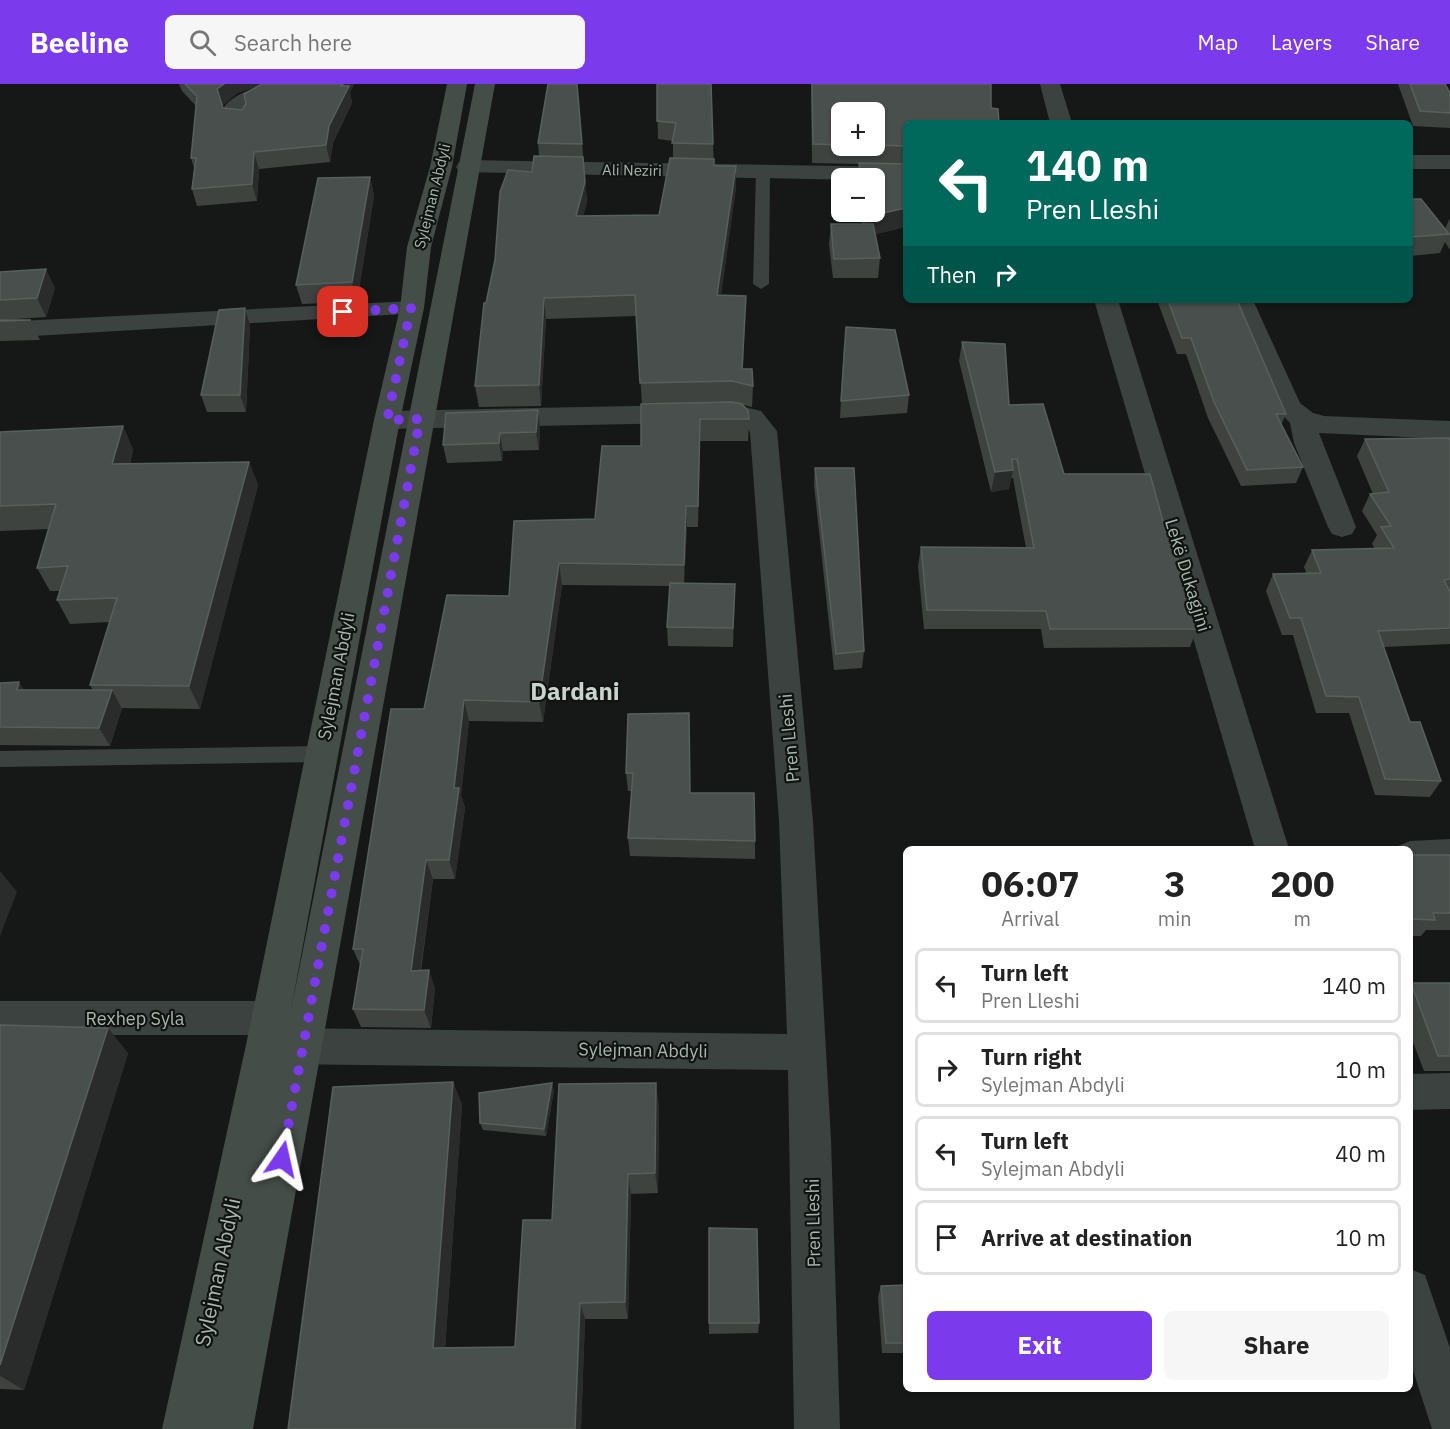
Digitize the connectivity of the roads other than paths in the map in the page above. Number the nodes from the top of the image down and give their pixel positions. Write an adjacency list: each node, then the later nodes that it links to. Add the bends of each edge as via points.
1 (293, 84): 5 (street, via 261,93 235,107)
2 (457, 84): 15 (main road, Sylejman Abdyli, via 441,167 419,247)
3 (484, 84): 9 (main road)
4 (1050, 84): 6 (street)
5 (238, 119)
6 (1060, 120)
7 (1413, 162): 8 (street)
8 (1450, 162)
9 (467, 167): 10 (street, Ali Neziri); 17 (main road)
10 (763, 172): 11 (street, Ali Neziri); 12 (lane)
11 (903, 174)
12 (761, 284)
13 (1107, 303): 24 (street, Lekë Dukagjini)
14 (1241, 303): 18 (street, via 1289,408)
15 (411, 308): 16 (street); 19 (main road, Sylejman Abdyli)
16 (0, 330)
17 (420, 419): 19 (street, Pren Lleshi); 29 (main road); 30 (street, Pren Lleshi, via 732,413 753,417 763,431 796,821)
18 (1303, 419): 20 (street, via 1324,425); 21 (street, via 1308,443)
19 (387, 420): 22 (main road, Sylejman Abdyli)
20 (1450, 430)
21 (1342, 527)
22 (321, 754): 23 (lane); 28 (main road, Sylejman Abdyli)
23 (0, 759)
24 (1271, 846)
25 (1450, 854): 26 (street)
26 (1413, 856)
27 (0, 1018): 28 (street, Rexhep Syla)
28 (267, 1032): 29 (street, Sylejman Abdyli); 35 (main road, Sylejman Abdyli)
29 (304, 1046): 30 (street, Sylejman Abdyli); 36 (main road)
30 (806, 1052): 37 (street, Pren Lleshi)
31 (1450, 1091): 32 (street)
32 (1413, 1092)
33 (1413, 1300): 34 (street)
34 (1450, 1419)
35 (184, 1429)
36 (230, 1429)
37 (817, 1429)

